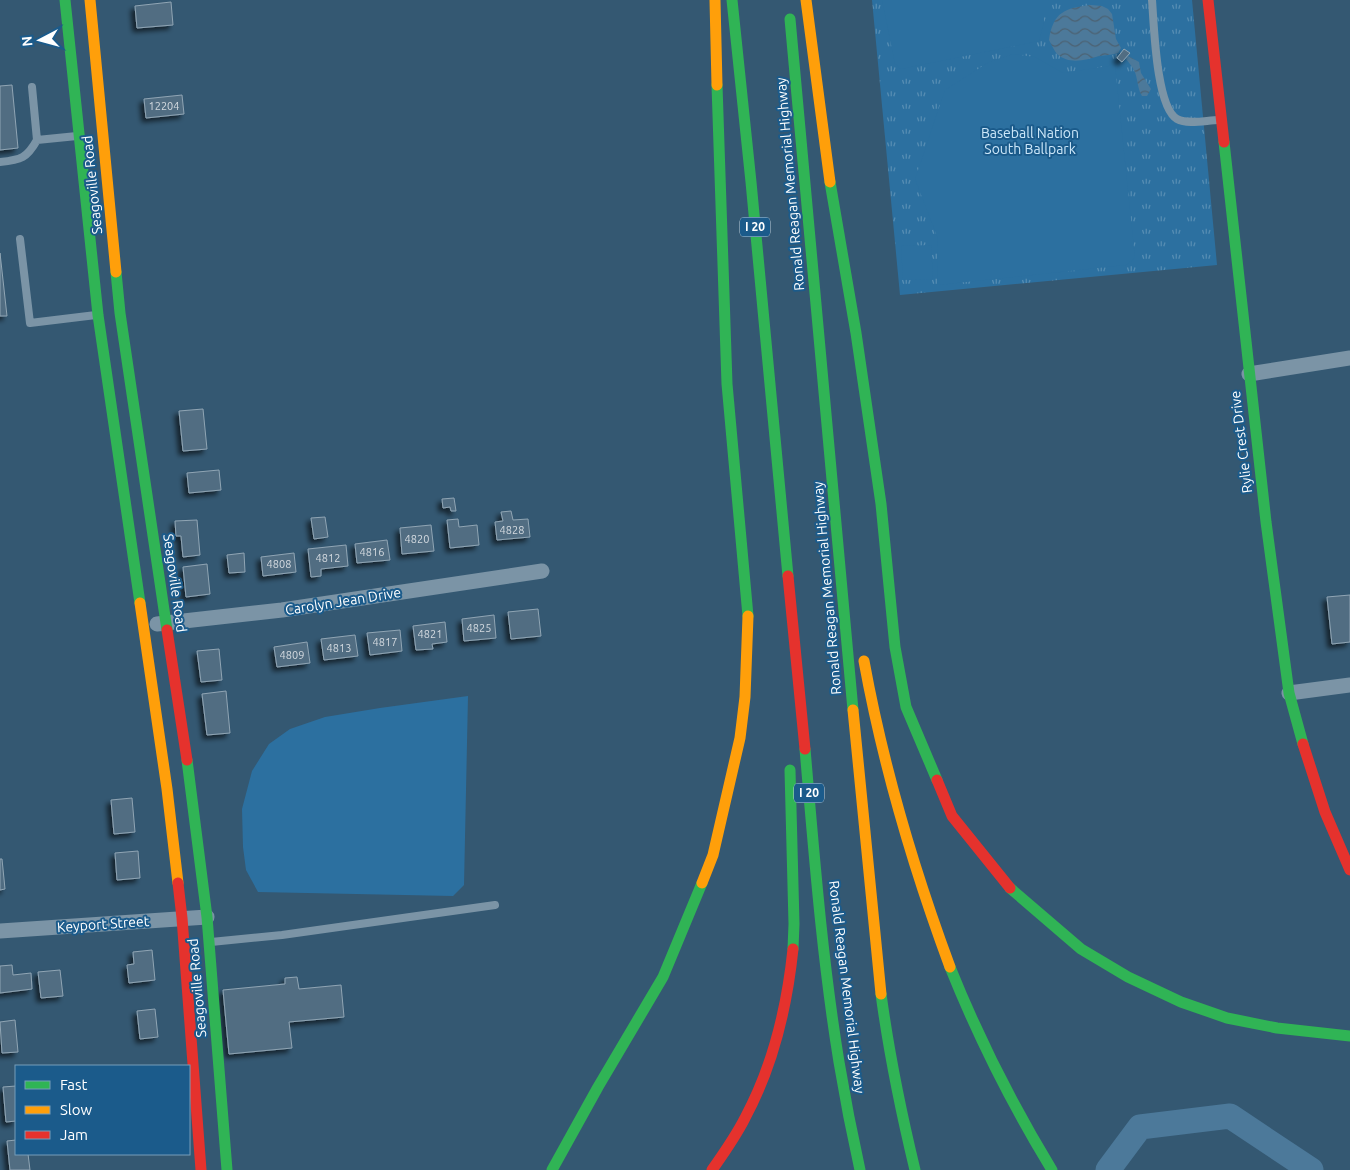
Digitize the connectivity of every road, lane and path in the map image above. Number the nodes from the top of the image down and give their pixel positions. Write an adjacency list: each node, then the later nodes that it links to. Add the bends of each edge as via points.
1 (65, 0): 11 (main road, Seagoville Road)
2 (90, 0): 11 (main road, Seagoville Road)
3 (715, 0): 40 (main road, via 727,384 748,614 740,738 713,855 663,977)
4 (732, 0): 20 (main road, Ronald Reagan Memorial Highway / I 20)
5 (806, 0): 36 (main road, via 828,167 881,504 895,647 906,707 952,816 1010,888 1081,949 1128,976 1181,1002 1227,1018 1277,1028)
6 (1152, 0): 10 (lane, via 1162,93 1172,116 1186,121)
7 (1208, 0): 10 (main road, Rylie Crest Drive)
8 (790, 10): 15 (main road, Ronald Reagan Memorial Highway)
9 (32, 87): 12 (lane)
10 (1221, 120): 19 (main road, Rylie Crest Drive)
11 (91, 135): 12 (lane); 16 (main road, Seagoville Road); 17 (main road, Seagoville Road)
12 (37, 140): 13 (lane, via 23,158)
13 (0, 162)
14 (20, 239): 17 (lane, via 30,323)
15 (816, 312): 22 (main road); 43 (main road, Ronald Reagan Memorial Highway, via 878,968 888,1043)
16 (120, 313): 17 (main road); 23 (main road, Seagoville Road)
17 (98, 315): 24 (main road, Seagoville Road)
18 (1350, 358): 19 (street)
19 (1248, 374): 28 (main road, Rylie Crest Drive)
20 (777, 453): 26 (main road); 42 (main road, Ronald Reagan Memorial Highway / I 20, via 827,970 851,1131)
21 (542, 571): 23 (street, Carolyn Jean Drive, via 282,610)
22 (855, 604)
23 (166, 623): 24 (street, Carolyn Jean Drive); 32 (main road, Seagoville Road)
24 (143, 626): 33 (main road, Seagoville Road)
25 (861, 648): 44 (main road, via 895,798 941,944 986,1051)
26 (788, 686)
27 (1350, 686): 28 (street)
28 (1289, 693): 30 (main road, Rylie Crest Drive, via 1304,751)
29 (790, 761): 41 (main road, via 794,936 787,994 776,1043 760,1086 740,1127)
30 (1350, 870)
31 (494, 905): 35 (lane)
32 (207, 917): 33 (street, Keyport Street); 35 (main road, Seagoville Road)
33 (182, 918): 34 (street, Keyport Street); 37 (main road, Seagoville Road)
34 (0, 931)
35 (209, 943): 37 (main road, Seagoville Road)
36 (1350, 1036)
37 (205, 1051): 38 (main road, Seagoville Road); 39 (main road, Seagoville Road)
38 (201, 1170)
39 (227, 1170)
40 (552, 1170)
41 (712, 1170)
42 (860, 1170)
43 (915, 1170)
44 (1052, 1170)

